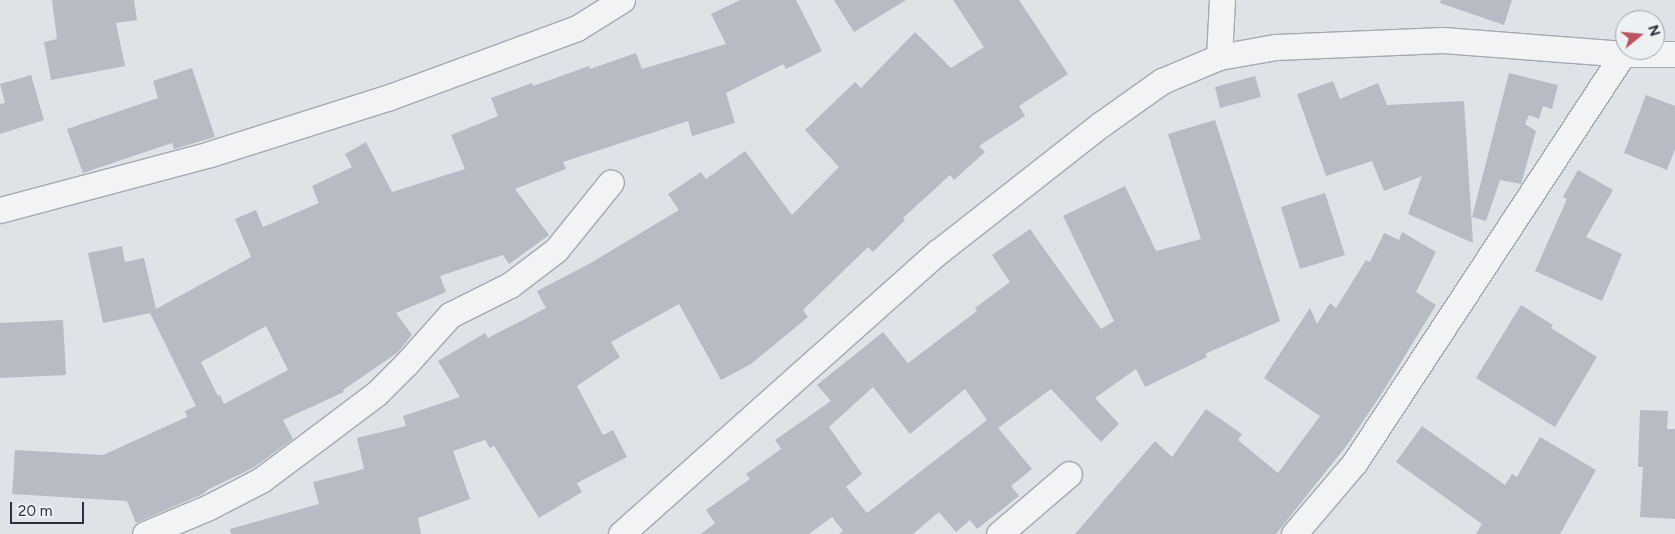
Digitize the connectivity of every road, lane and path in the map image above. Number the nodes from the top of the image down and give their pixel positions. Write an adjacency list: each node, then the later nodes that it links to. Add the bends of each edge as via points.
1 (622, 0): 7 (street, via 576,28 387,98 210,154)
2 (1222, 0): 4 (street)
3 (1615, 53): 4 (street, via 1443,40 1276,47)
4 (1219, 57): 10 (street, via 1162,81 1100,125 938,252)
5 (1619, 60): 12 (street, via 1355,462)
6 (611, 182): 9 (street, via 556,250 510,285 450,315 377,393 261,480 209,507)
7 (0, 210)
8 (1068, 474): 11 (street)
9 (145, 534)
10 (621, 534)
11 (999, 534)
12 (1294, 534)

